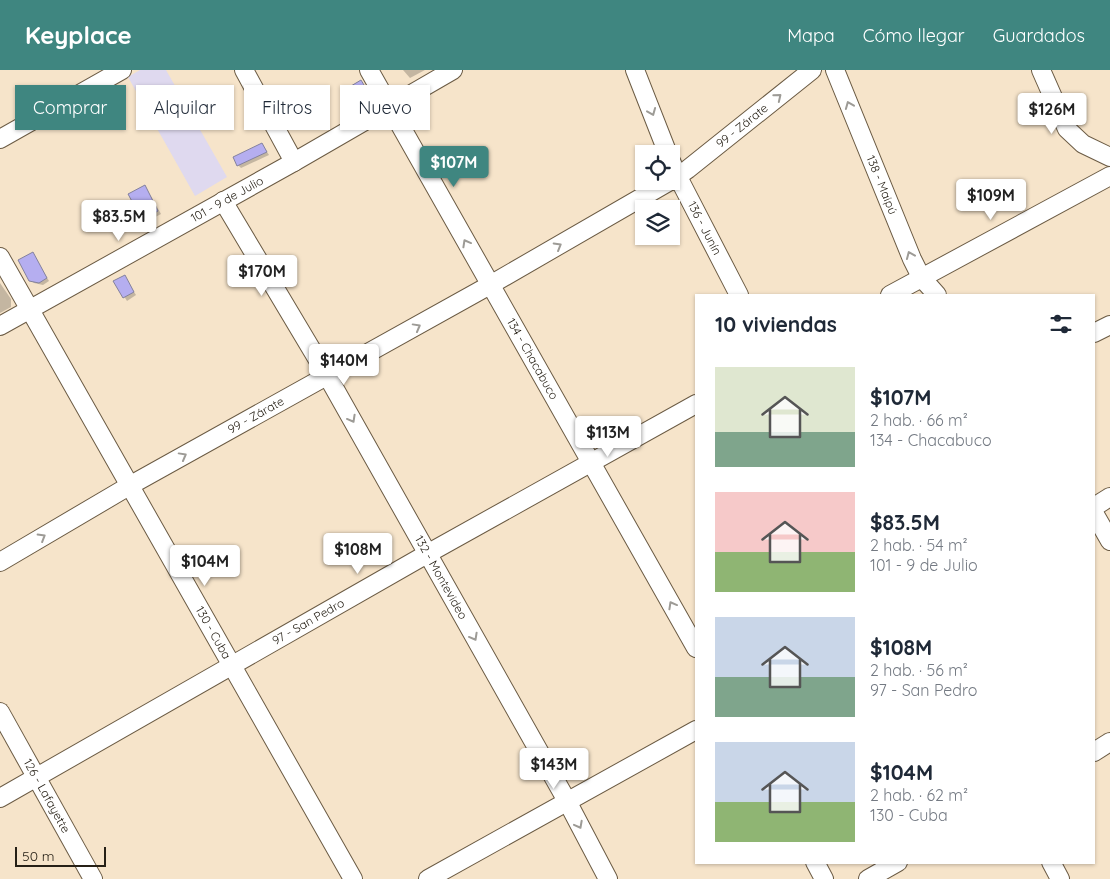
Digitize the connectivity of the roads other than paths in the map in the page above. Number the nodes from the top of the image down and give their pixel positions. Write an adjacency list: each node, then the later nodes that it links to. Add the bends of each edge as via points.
1 (122, 70): 13 (street)
2 (244, 70): 16 (street)
3 (370, 70): 9 (street, 134 - Chacabuco)
4 (635, 70): 14 (street, one-way to 14)
5 (812, 70): 17 (street, 99 - Zárate, one-way to 5)
6 (835, 70): 23 (street, 138 - Maipú, one-way to 6)
7 (1041, 70): 15 (street, via 1067,129 1083,144)
8 (446, 72): 10 (street, 101 - 9 de Julio)
9 (379, 85)
10 (424, 85)
11 (348, 130): 16 (street, 101 - 9 de Julio)
12 (404, 130): 24 (street, 134 - Chacabuco, one-way to 12)
13 (0, 139)
14 (664, 145)
15 (1110, 157)
16 (294, 162): 21 (street, 101 - 9 de Julio)
17 (680, 170)
18 (1110, 176): 23 (street)
19 (680, 188): 25 (street, 136 - Junín)
20 (648, 190): 24 (street, 99 - Zárate, one-way to 20)
21 (223, 201): 28 (street, 101 - 9 de Julio); 32 (street, 132 - Montevideo)
22 (0, 257): 28 (street, 130 - Cuba)
23 (922, 277): 26 (street); 27 (street, 138 - Maipú)
24 (490, 285): 32 (street, 99 - Zárate, one-way to 24); 34 (street, 134 - Chacabuco)
25 (738, 294)
26 (892, 294)
27 (936, 294)
28 (30, 310): 30 (street, 101 - 9 de Julio); 35 (street, 130 - Cuba)
29 (1110, 325): 31 (street)
30 (0, 326)
31 (1095, 332)
32 (328, 376): 35 (street, 99 - Zárate, one-way to 32); 40 (street, 132 - Montevideo, one-way to 40)
33 (695, 405): 34 (street, 97 - San Pedro)
34 (591, 461): 40 (street, 97 - San Pedro); 42 (street, 134 - Chacabuco, one-way to 34)
35 (129, 486): 41 (street, 99 - Zárate, one-way to 35); 43 (street, 130 - Cuba)
36 (1110, 497): 37 (street)
37 (1095, 506)
38 (1095, 516): 39 (street)
39 (1110, 541)
40 (427, 554): 43 (street, 97 - San Pedro); 50 (street, 132 - Montevideo, one-way to 50)
41 (0, 562)
42 (695, 646)
43 (231, 665): 48 (street, 97 - San Pedro); 55 (street, 130 - Cuba)
44 (0, 712): 48 (street, 126 - Lafayette)
45 (695, 731): 50 (street)
46 (1110, 742): 47 (street)
47 (1095, 751)
48 (36, 777): 49 (street, 97 - San Pedro); 54 (street, 126 - Lafayette)
49 (0, 798)
50 (567, 801): 56 (street); 57 (street, 132 - Montevideo, one-way to 57)
51 (816, 864): 58 (street)
52 (894, 864): 59 (street)
53 (1052, 864): 60 (street)
54 (93, 879)
55 (353, 879)
56 (428, 879)
57 (608, 879)
58 (824, 879)
59 (868, 879)
60 (1060, 879)

